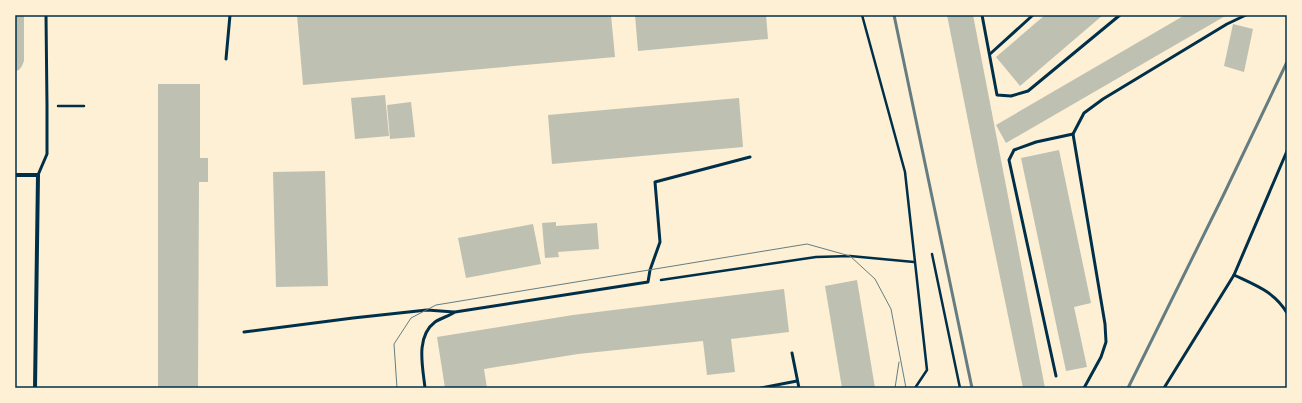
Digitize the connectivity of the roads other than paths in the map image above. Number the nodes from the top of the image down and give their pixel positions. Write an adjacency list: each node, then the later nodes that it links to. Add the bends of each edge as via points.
1 (46, 15): 13 (lane, via 47,154)
2 (230, 15): 8 (lane)
3 (982, 15): 7 (lane)
4 (1033, 15): 7 (lane)
5 (1120, 15): 7 (lane, via 1028,91 1011,96 997,95)
6 (1246, 15): 9 (lane, via 1103,99 1084,114)
7 (990, 54)
8 (226, 59)
9 (1073, 134): 19 (lane, via 1014,150 1009,160); 25 (lane, via 1106,342)
10 (1287, 151): 14 (lane)
11 (750, 156): 15 (lane, via 655,182 660,242 648,282)
12 (15, 175): 13 (street)
13 (38, 175): 21 (street)
14 (1234, 275): 16 (lane, via 1266,290); 26 (lane)
15 (455, 312): 17 (lane, via 427,310); 22 (lane, via 434,323 425,334 421,353)
16 (1287, 313)
17 (244, 332)
18 (792, 353): 20 (lane)
19 (1056, 376)
20 (797, 381): 23 (lane); 24 (lane)
21 (35, 388)
22 (425, 388)
23 (761, 388)
24 (799, 388)
25 (1084, 388)
26 (1164, 388)

